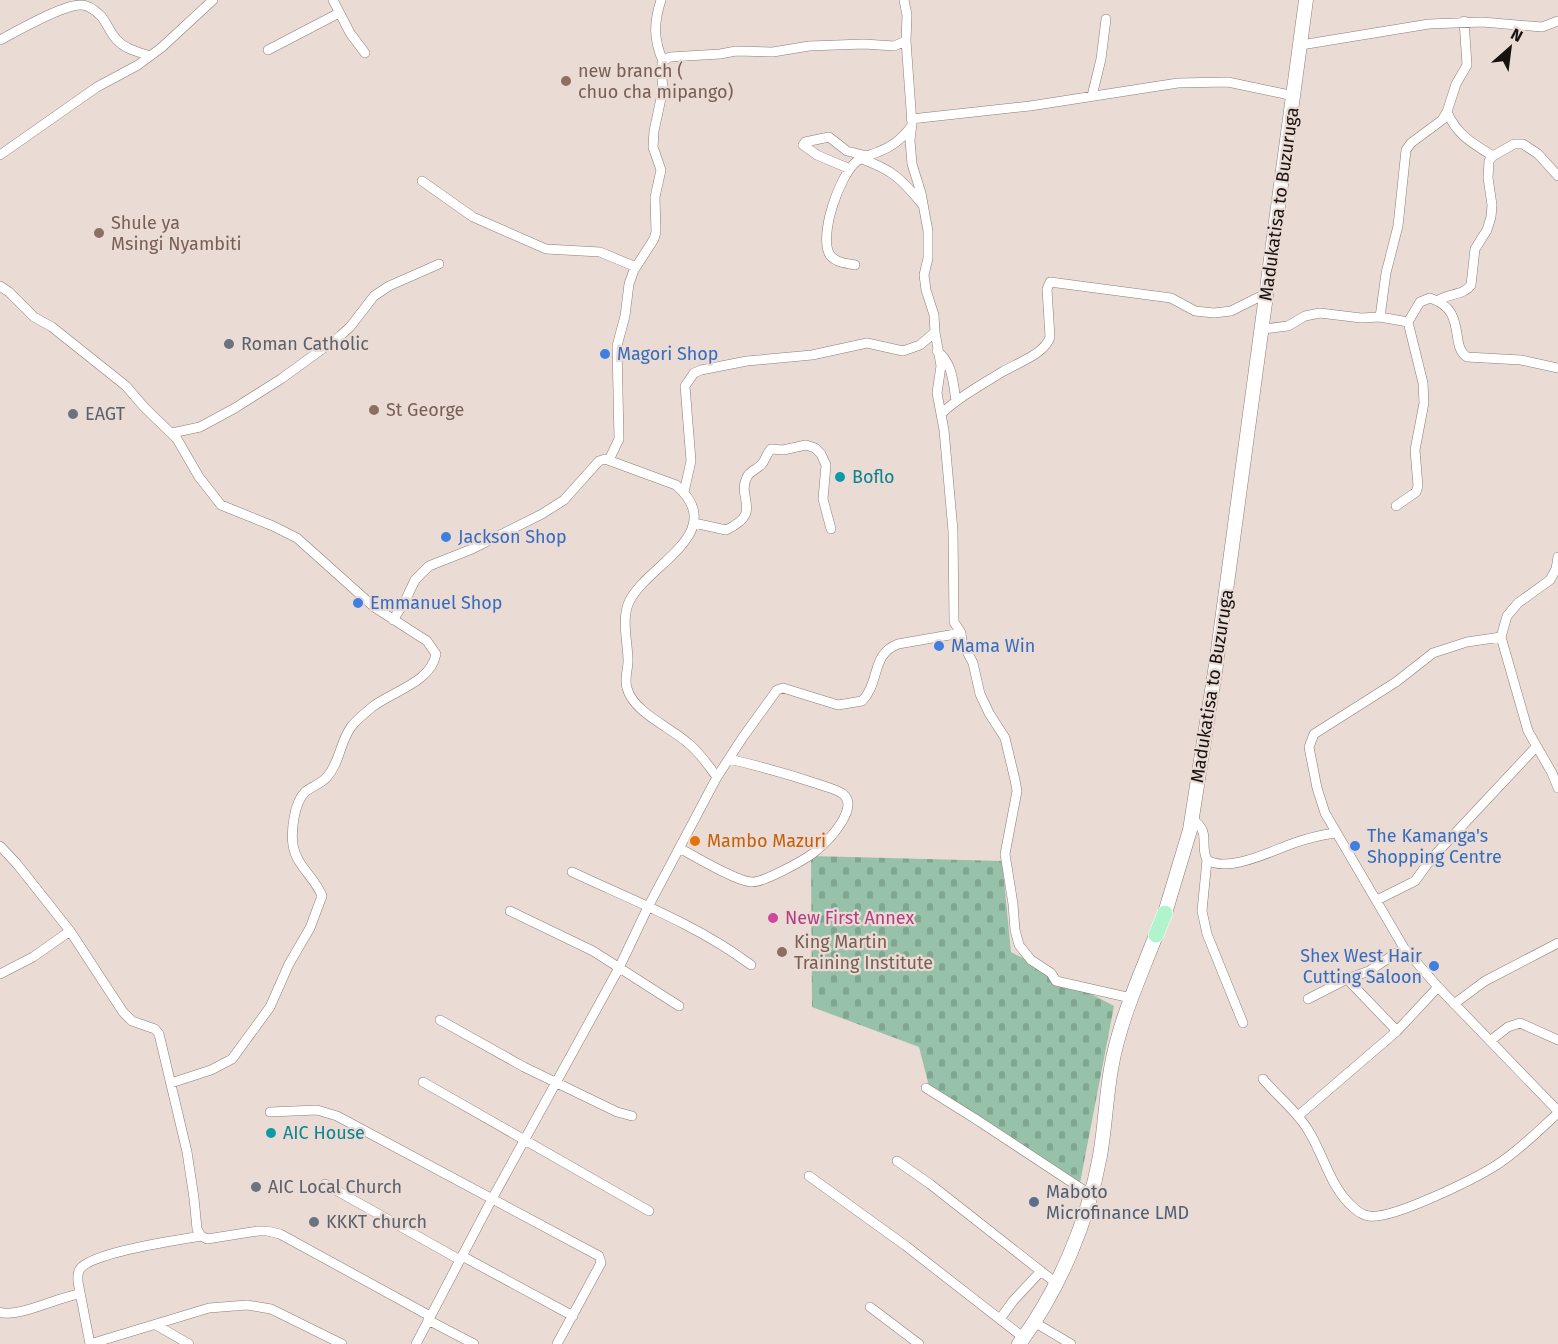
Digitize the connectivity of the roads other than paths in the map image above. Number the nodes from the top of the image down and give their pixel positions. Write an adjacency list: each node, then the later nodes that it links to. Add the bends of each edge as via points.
1 (213, 0): 15 (street)
2 (333, 0): 6 (street)
3 (661, 0): 16 (street, via 654,27)
4 (904, 0): 11 (street)
5 (1306, 0): 12 (main road, Madukatisa to Buzuruga)
6 (339, 13): 13 (street); 14 (street)
7 (1106, 19): 17 (street)
8 (1464, 21): 9 (street, via 1542,27); 12 (street); 19 (street, via 1467,65)
9 (1558, 21)
10 (0, 40): 15 (street, via 68,7 82,5 95,10 123,45)
11 (906, 41): 16 (street, via 894,46 809,46 773,52 670,57); 20 (street)
12 (1301, 45): 18 (main road, Madukatisa to Buzuruga)
13 (268, 50)
14 (365, 53)
15 (150, 56): 21 (street, via 97,87)
16 (663, 61): 30 (street, via 663,89 653,147 661,170 655,197 656,232)
17 (1092, 96): 18 (street, via 1199,81 1228,82); 20 (street)
18 (1294, 96): 32 (main road, Madukatisa to Buzuruga)
19 (1447, 111): 22 (street, via 1459,132); 34 (street, via 1442,120 1406,150 1398,226)
20 (911, 123): 23 (street, via 905,135 888,148); 27 (street, via 912,164)
21 (0, 155)
22 (1492, 156): 25 (street, via 1514,144 1523,144); 33 (street, via 1488,178 1491,217 1475,249 1471,285)
23 (864, 157): 24 (street); 24 (street, via 847,151 830,137 803,145); 27 (street, via 897,176)
24 (850, 169): 29 (street, via 827,225 826,239 834,259)
25 (1558, 176)
26 (422, 181): 30 (street, via 473,217 546,249 600,252)
27 (923, 206): 37 (street, via 928,231 924,275)
28 (439, 264): 42 (street, via 374,296 350,327 331,343 254,396 200,427)
29 (855, 265)
30 (636, 267): 43 (street, via 617,346 619,432)
31 (0, 286): 42 (street, via 34,317 110,371)
32 (1267, 293): 36 (main road, Madukatisa to Buzuruga); 40 (street, via 1231,310 1214,313 1195,311 1171,298 1050,282 1047,344)
33 (1437, 301): 35 (street, via 1430,298 1420,302); 39 (street, via 1455,321 1461,351 1467,357 1521,360)
34 (1380, 317): 35 (street); 36 (street, via 1320,313 1288,326)
35 (1407, 322): 45 (street, via 1423,383 1424,403 1415,443 1418,486 1416,492)
36 (1263, 329): 57 (main road, Madukatisa to Buzuruga)
37 (934, 332): 38 (street); 44 (street, via 920,345 903,351 867,343 694,373 685,386 691,461)
38 (937, 351): 40 (street, via 947,360); 41 (street, via 941,366 937,393)
39 (1558, 368)
40 (956, 401): 41 (street)
41 (941, 414): 51 (street, via 953,531 954,622)
42 (172, 433): 50 (street, via 198,477 221,505 297,538)
43 (609, 460): 44 (street, via 667,481); 50 (street, via 594,465 564,500 542,514 429,566 415,580)
44 (684, 492): 46 (street, via 692,504)
45 (1396, 506)
46 (693, 523): 47 (street, via 726,530 739,524 747,510 748,475 763,463 771,449 806,445 822,454 826,465 822,492); 55 (street, via 676,551 630,601 625,625 627,689 635,704 688,743)
47 (831, 529)
48 (1558, 557): 49 (street)
49 (1556, 576): 52 (street, via 1511,610)
50 (393, 620): 87 (street, via 427,641 436,658 416,681 373,706 351,726 327,778 301,797 294,821 294,852 322,896 307,934 270,1007 232,1059)
51 (961, 633): 54 (street, via 889,648 882,654 862,701 838,705 783,688 777,690); 76 (street, via 980,694 1005,738 1015,780 1017,791 1005,854 1019,945 1057,982)
52 (1501, 637): 53 (street); 58 (street, via 1433,653 1396,682 1314,734 1309,747 1317,788)
53 (1536, 747): 56 (street); 63 (street, via 1415,881)
54 (729, 759): 55 (street); 59 (street, via 834,790 848,801 846,815 816,851 758,881 734,876)
55 (717, 777): 59 (street)
56 (1558, 788)
57 (1192, 819): 61 (street, via 1204,830); 66 (main road, Madukatisa to Buzuruga)
58 (1335, 833): 61 (street, via 1246,860 1219,865); 63 (street)
59 (681, 849): 64 (street)
60 (2, 853): 67 (street, via 17,864)
61 (1207, 860): 81 (street, via 1202,911 1205,927)
62 (572, 872): 64 (street)
63 (1377, 900): 70 (street)
64 (648, 907): 71 (street); 72 (street)
65 (510, 911): 72 (street, via 593,951)
66 (1165, 913): 68 (main road, Madukatisa to Buzuruga)
67 (70, 931): 73 (street, via 23,964); 87 (street, via 123,1012 159,1034)
68 (1156, 935): 76 (main road, Madukatisa to Buzuruga)
69 (1558, 943): 78 (street, via 1485,981)
70 (1404, 948): 74 (street, via 1370,970); 75 (street)
71 (751, 965)
72 (619, 968): 79 (street); 88 (street)
73 (0, 974)
74 (1347, 979): 77 (street); 82 (street)
75 (1438, 987): 78 (street); 82 (street)
76 (1131, 998): 98 (main road, Madukatisa to Buzuruga, via 1111,1069 1107,1114)
77 (1308, 999)
78 (1454, 1004): 84 (street)
79 (679, 1006)
80 (440, 1020): 88 (street)
81 (1243, 1023)
82 (1398, 1031): 93 (street)
83 (1558, 1040): 84 (street, via 1520,1023)
84 (1490, 1041): 91 (street)
85 (1263, 1079): 93 (street)
86 (423, 1082): 94 (street)
87 (171, 1083): 101 (street)
88 (556, 1083): 92 (street, via 617,1113); 94 (street)
89 (926, 1088): 98 (street)
90 (270, 1112): 99 (street, via 317,1110 337,1116)
91 (1558, 1112): 93 (street, via 1516,1151 1479,1175 1378,1216 1361,1214 1343,1197)
92 (632, 1116)
93 (1298, 1116)
94 (524, 1140): 99 (street); 100 (street)
95 (897, 1161): 103 (street)
96 (809, 1176): 110 (street)
97 (325, 1184): 102 (street)
98 (1091, 1196): 104 (main road, Madukatisa to Buzuruga)
99 (492, 1199): 102 (street); 108 (street, via 599,1256 601,1263)
100 (649, 1211)
101 (201, 1236): 105 (street, via 136,1246 88,1263 77,1276); 109 (street, via 207,1239 267,1231 280,1234)
102 (461, 1258): 108 (street); 109 (street)
103 (1041, 1271): 104 (street); 110 (street)
104 (1056, 1283): 111 (main road, Madukatisa to Buzuruga)
105 (80, 1294): 107 (street, via 25,1311); 112 (street, via 90,1344)
106 (870, 1307): 119 (street)
107 (0, 1312)
108 (573, 1316): 118 (street)
109 (429, 1318): 116 (street); 117 (street)
110 (1000, 1319): 113 (street)
111 (1034, 1322): 113 (main road, Madukatisa to Buzuruga); 120 (street)
112 (156, 1324): 114 (street); 115 (street, via 208,1308 247,1305 271,1309)
113 (1022, 1341)
114 (189, 1344)
115 (342, 1344)
116 (416, 1344)
117 (474, 1344)
118 (557, 1344)
119 (919, 1344)
120 (1071, 1344)

